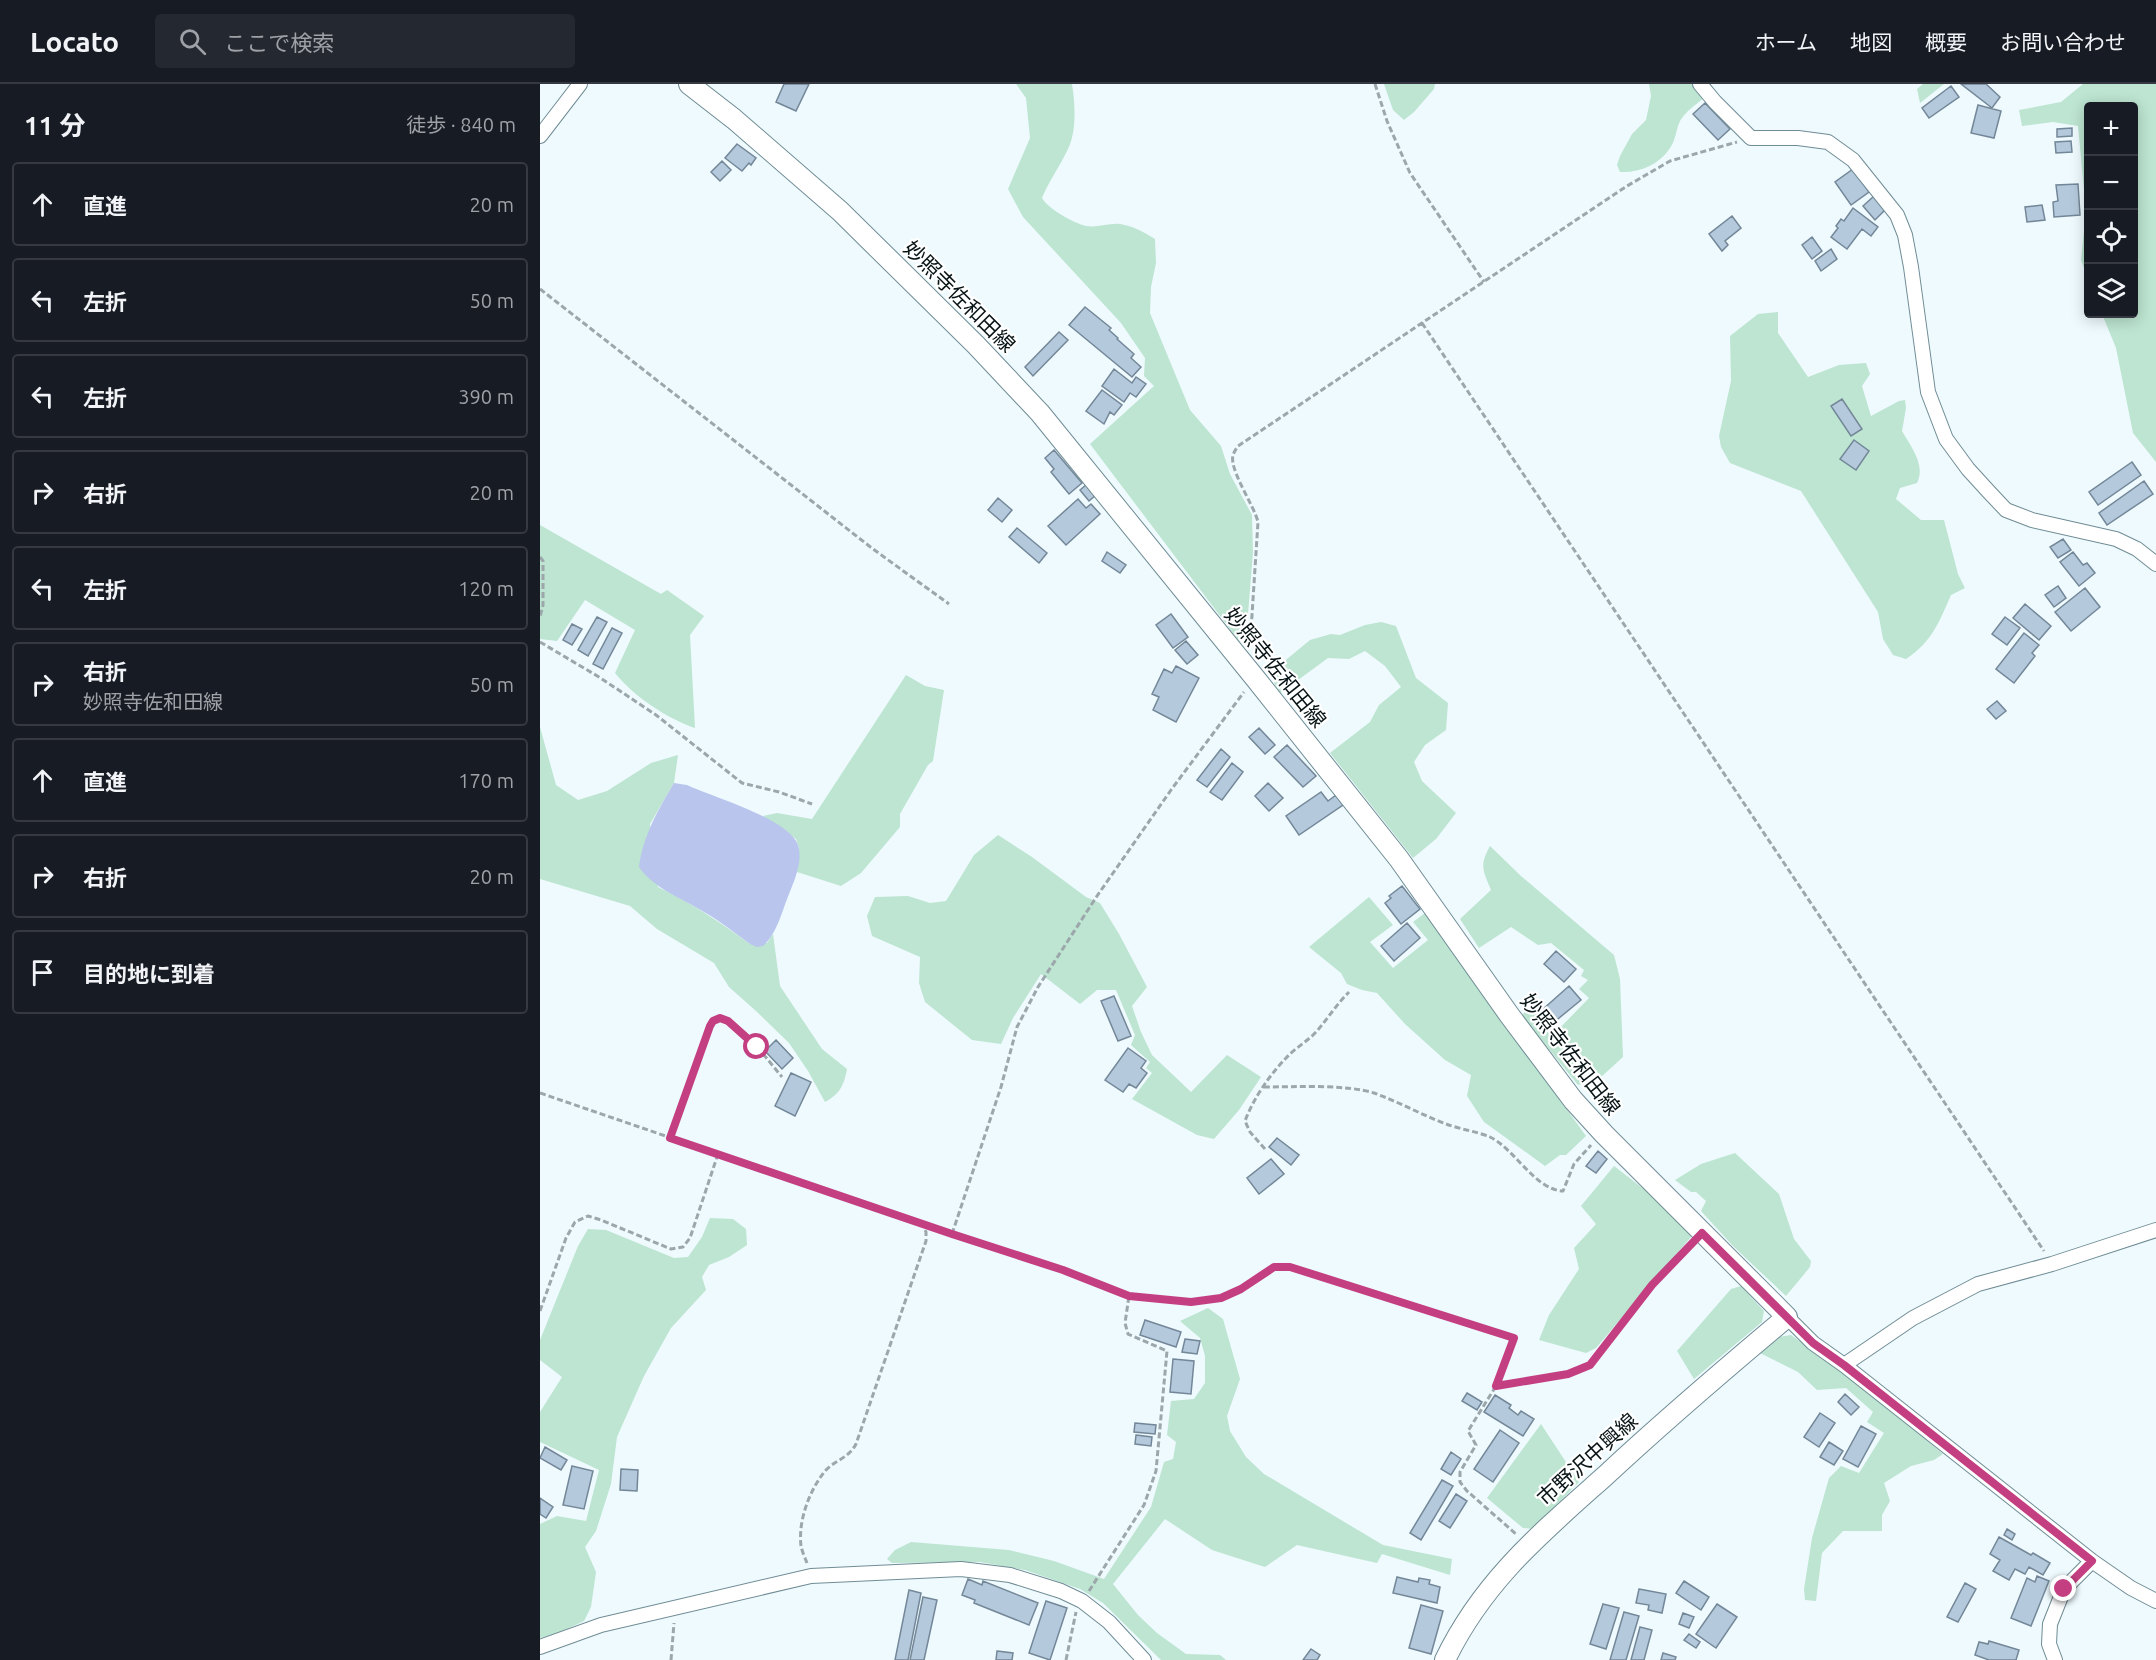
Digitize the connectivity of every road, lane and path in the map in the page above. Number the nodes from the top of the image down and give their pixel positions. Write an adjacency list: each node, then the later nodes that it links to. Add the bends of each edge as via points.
1 (580, 84): 5 (street)
2 (689, 84): 15 (main road, 妙照寺佐和田線, via 840,211 976,345 1040,413)
3 (1375, 84): 7 (path, via 1410,173)
4 (1700, 84): 6 (street)
5 (540, 136)
6 (1751, 138): 7 (path, via 1670,161); 11 (street, via 1828,142 1853,160 1897,215 1911,269 1928,392 1946,439 2006,510 2032,520 2116,539)
7 (1484, 282): 9 (path)
8 (540, 289): 12 (path)
9 (1422, 323): 15 (path, via 1238,447 1232,456 1234,470 1258,522); 29 (path)
10 (540, 557): 13 (path)
11 (2156, 564)
12 (949, 604)
13 (540, 617)
14 (540, 642): 16 (path, via 656,715 742,783)
15 (1249, 671): 21 (main road, 妙照寺佐和田線, via 1399,859 1510,1016); 28 (path, via 1211,734 1038,987 1017,1027)
16 (812, 804)
17 (1349, 992): 19 (path)
18 (782, 1077): 22 (path, via 728,1021 713,1021)
19 (1264, 1087): 21 (path, via 1372,1093 1443,1123 1490,1137 1555,1191 1563,1191 1574,1164); 23 (path, via 1245,1120)
20 (540, 1093): 22 (path)
21 (1604, 1134): 27 (main road, 妙照寺佐和田線)
22 (670, 1138): 24 (path)
23 (1265, 1149)
24 (718, 1154): 25 (path); 31 (path, via 690,1238 682,1247 671,1249 588,1216 575,1222 566,1238)
25 (922, 1224): 28 (path); 37 (path, via 926,1241 856,1444 825,1471 802,1519 801,1546)
26 (2156, 1230): 29 (street)
27 (1702, 1233): 32 (main road, 妙照寺佐和田線); 34 (path, via 1652,1285 1590,1365 1568,1374)
28 (952, 1234): 30 (path)
29 (2052, 1263): 33 (street, via 1978,1284 1913,1318)
30 (1129, 1296): 34 (path, via 1191,1302 1221,1298 1274,1267 1290,1267 1514,1338); 39 (path, via 1125,1323 1128,1334 1167,1351 1156,1471 1144,1505)
31 (540, 1311)
32 (1787, 1317): 33 (street, via 1813,1343); 35 (main road, 市野沢中興線, via 1691,1397)
33 (1844, 1365): 36 (street)
34 (1496, 1386): 35 (path, via 1468,1431 1476,1445 1460,1472 1460,1482)
35 (1529, 1545): 45 (main road, 市野沢中興線, via 1493,1583)
36 (2092, 1561): 38 (street); 46 (street, via 2064,1589 2050,1624 2049,1644)
37 (811, 1576): 39 (street, via 960,1569 1010,1575); 40 (street)
38 (2156, 1600)
39 (1082, 1602): 43 (path, via 1075,1613); 44 (street, via 1109,1622)
40 (675, 1607): 41 (street, via 601,1625); 42 (path)
41 (540, 1647)
42 (670, 1660)
43 (1066, 1660)
44 (1144, 1660)
45 (1445, 1660)
46 (2055, 1660)

